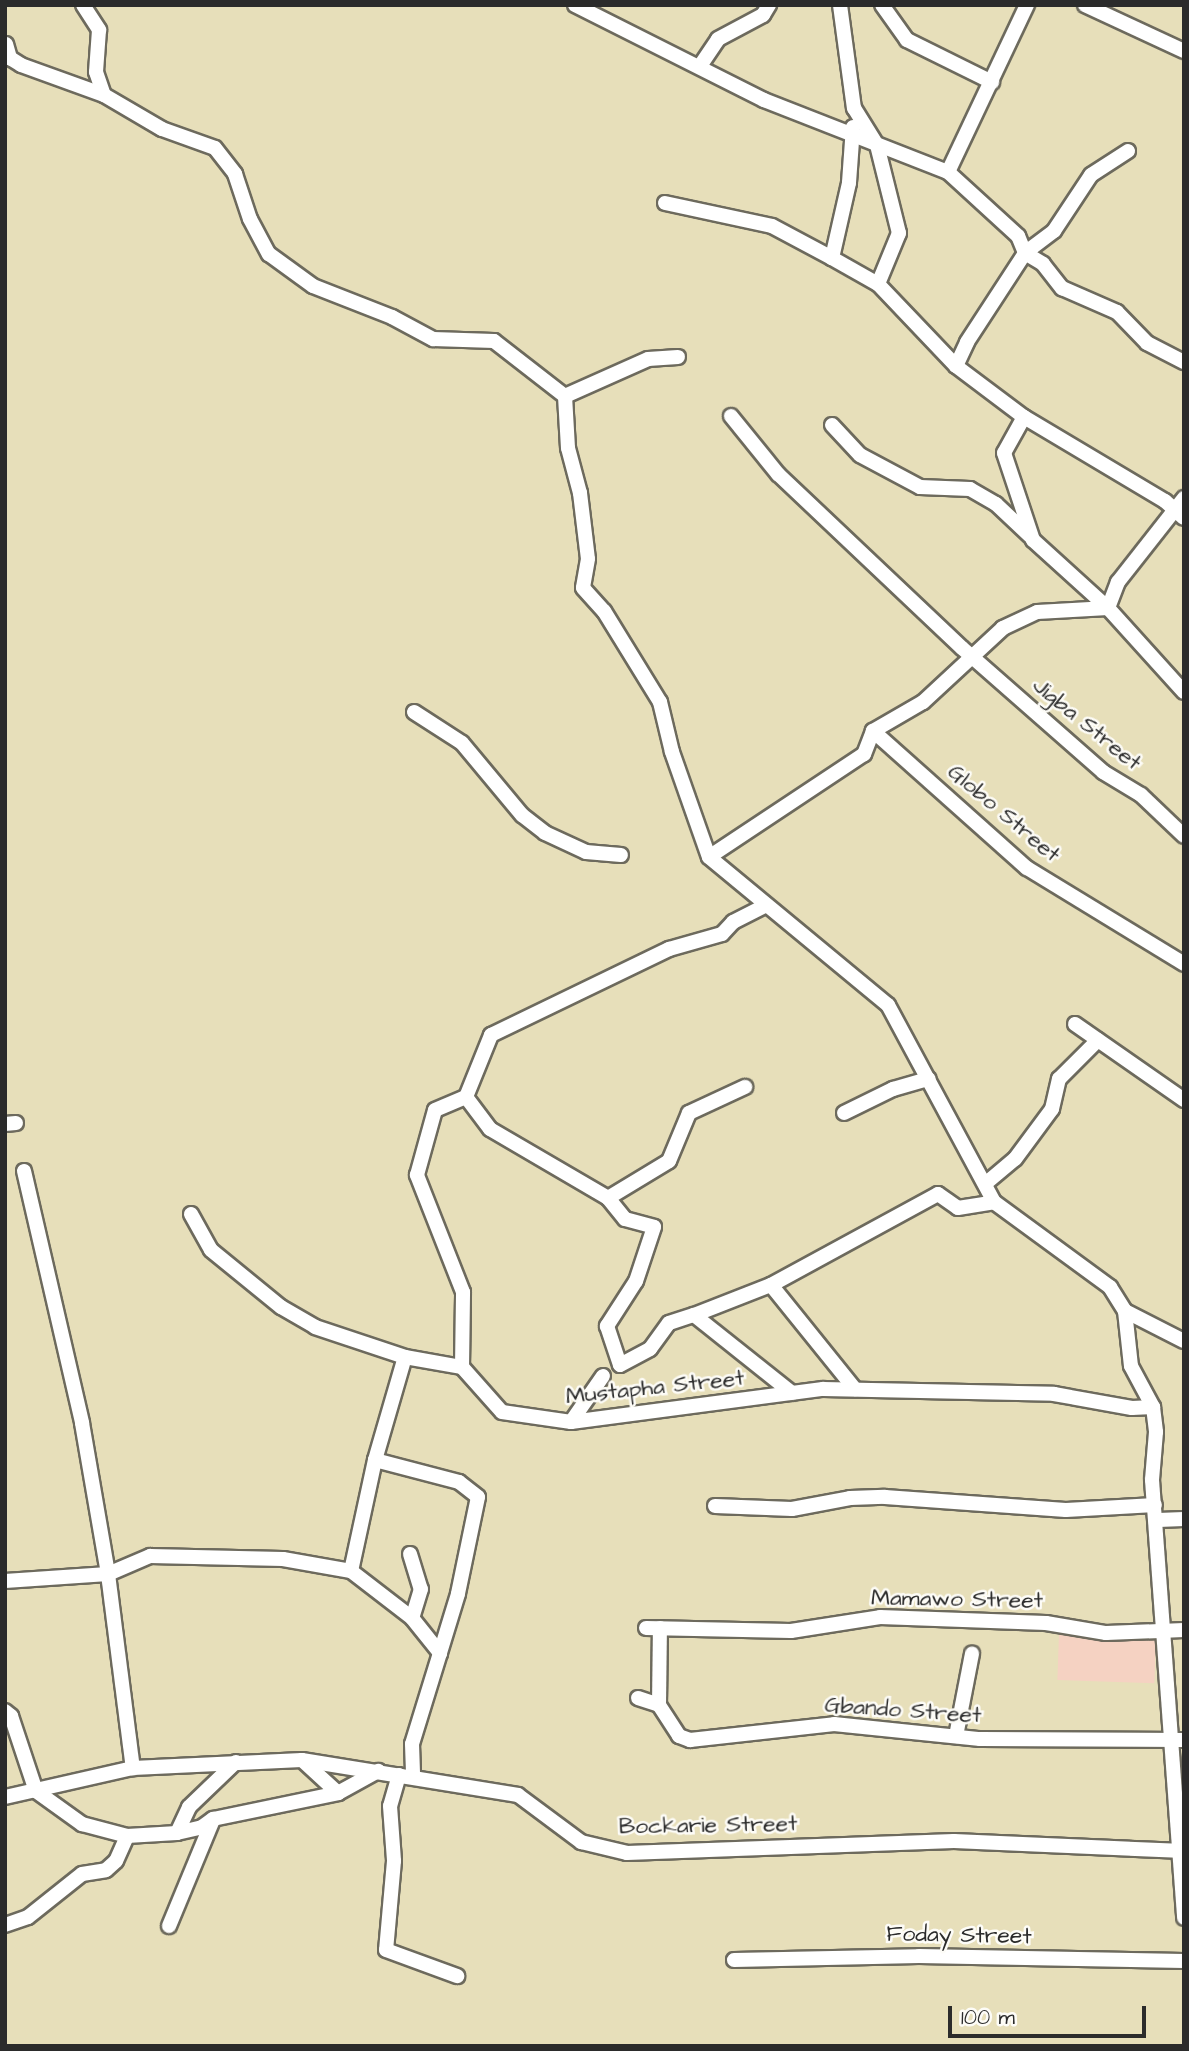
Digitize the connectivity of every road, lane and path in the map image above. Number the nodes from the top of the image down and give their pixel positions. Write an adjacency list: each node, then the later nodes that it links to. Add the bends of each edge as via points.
1 (83, 5): 12 (street, via 99,30 96,72)
2 (575, 5): 10 (street)
3 (769, 5): 10 (street, via 763,15 718,39)
4 (840, 5): 13 (street)
5 (882, 5): 11 (street, via 907,40)
6 (1027, 5): 11 (street)
7 (1086, 5): 9 (street)
8 (6, 44): 12 (street, via 10,58 21,65)
9 (1184, 51)
10 (700, 66): 14 (street, via 764,100)
11 (992, 82): 17 (street)
12 (104, 95): 25 (street, via 162,130 215,148 235,174 250,219 269,254 313,286 392,317 433,339 494,341)
13 (854, 108): 14 (street); 15 (street)
14 (853, 134): 15 (street); 20 (street, via 842,226)
15 (877, 145): 17 (street); 21 (street, via 899,233)
16 (1129, 151): 19 (street, via 1091,176 1054,231)
17 (948, 172): 19 (street, via 1018,236)
18 (665, 203): 20 (street, via 772,226)
19 (1025, 253): 23 (street, via 1043,264 1062,288 1116,312 1147,343); 24 (street)
20 (832, 258): 21 (street)
21 (878, 284): 24 (street)
22 (678, 357): 25 (street, via 648,359)
23 (1184, 362)
24 (956, 366): 27 (street)
25 (565, 396): 39 (street, via 568,448 589,559 583,588 604,611 660,702 672,752)
26 (731, 416): 33 (street, Jigba Street, via 778,474)
27 (1024, 417): 30 (street); 31 (street, via 1004,453)
28 (832, 425): 31 (street, via 860,455 920,487 970,489 996,504)
29 (1184, 498): 30 (street)
30 (1180, 514): 32 (street, via 1118,582)
31 (1033, 540): 32 (street)
32 (1108, 608): 33 (street, via 1037,612); 34 (street)
33 (966, 651): 36 (street, via 923,702); 37 (street, Jigba Street, via 1103,772 1141,795)
34 (1184, 692)
35 (414, 712): 38 (street, via 462,743 522,815 545,833 586,852)
36 (873, 731): 39 (street, via 864,754); 41 (street, Globo Street, via 1027,868)
37 (1184, 836)
38 (621, 855)
39 (709, 857): 40 (street)
40 (766, 905): 44 (street, via 888,1005); 46 (street, via 733,922 722,934 669,949 491,1035)
41 (1184, 964)
42 (1075, 1024): 43 (street)
43 (1098, 1040): 47 (street); 50 (street, via 1059,1079 1052,1109 1015,1159)
44 (929, 1079): 48 (street); 50 (street)
45 (744, 1087): 51 (street, via 689,1113 669,1161)
46 (466, 1097): 51 (street, via 490,1129); 59 (street, via 435,1110 417,1175 463,1292)
47 (1184, 1100)
48 (844, 1113)
49 (24, 1171): 71 (street, via 82,1423)
50 (985, 1184): 52 (street)
51 (608, 1198): 56 (street, via 625,1219 654,1227 636,1281 607,1326 620,1365 650,1349 668,1323)
52 (994, 1202): 54 (street, via 958,1208 938,1194); 55 (street, via 1110,1287)
53 (191, 1214): 58 (street, via 211,1250 281,1307 314,1327)
54 (771, 1284): 56 (street); 61 (street)
55 (1125, 1311): 57 (street); 63 (street, via 1131,1366)
56 (694, 1315): 62 (street)
57 (1184, 1341)
58 (405, 1357): 59 (street); 65 (street)
59 (462, 1367): 64 (street, Mustapha Street, via 502,1412)
60 (603, 1376): 64 (street)
61 (855, 1389): 62 (street, Mustapha Street); 63 (street, Mustapha Street, via 1054,1394 1132,1408)
62 (792, 1393): 64 (street, Mustapha Street)
63 (1153, 1407): 67 (street)
64 (572, 1423)
65 (375, 1460): 70 (street); 76 (street, via 459,1482 478,1497 458,1594)
66 (715, 1506): 67 (street, via 792,1509 850,1497 885,1496)
67 (1156, 1513): 68 (street); 75 (street)
68 (1184, 1519)
69 (410, 1554): 73 (street, via 421,1589)
70 (351, 1571): 71 (street, via 283,1559 150,1556); 73 (street)
71 (108, 1574): 72 (street); 85 (street)
72 (5, 1581)
73 (412, 1618): 76 (street)
74 (1184, 1630): 75 (street, Mamawo Street)
75 (1162, 1631): 79 (street, Mamawo Street, via 1106,1633 1046,1623 880,1617 791,1631 653,1628); 82 (street)
76 (440, 1653): 87 (street)
77 (972, 1654): 81 (street)
78 (638, 1698): 79 (street)
79 (659, 1705): 81 (street, Gbando Street, via 679,1736 690,1740 834,1724)
80 (5, 1711): 88 (street, via 11,1716)
81 (956, 1736): 82 (street, Gbando Street)
82 (1176, 1740): 94 (street)
83 (302, 1760): 84 (street, Bockarie Street); 86 (street, Bockarie Street); 89 (street)
84 (236, 1762): 85 (street, Bockarie Street); 92 (street, via 189,1807)
85 (133, 1768): 88 (street, Bockarie Street)
86 (378, 1771): 87 (street, Bockarie Street); 89 (street)
87 (406, 1776): 94 (street, Bockarie Street, via 518,1795 581,1842 627,1853 954,1841); 100 (street, via 390,1806 394,1861 386,1950)
88 (36, 1791): 90 (street, Bockarie Street); 93 (street, via 82,1824)
89 (338, 1793): 91 (street)
90 (5, 1797)
91 (213, 1819): 92 (street); 97 (street)
92 (177, 1833): 93 (street)
93 (127, 1836): 96 (street, via 116,1861 106,1870 82,1874 28,1917)
94 (1181, 1851): 95 (street)
95 (1184, 1918)
96 (5, 1925)
97 (169, 1926)
98 (734, 1960): 99 (street, Foday Street, via 919,1956)
99 (1184, 1961)
100 (457, 1976)

